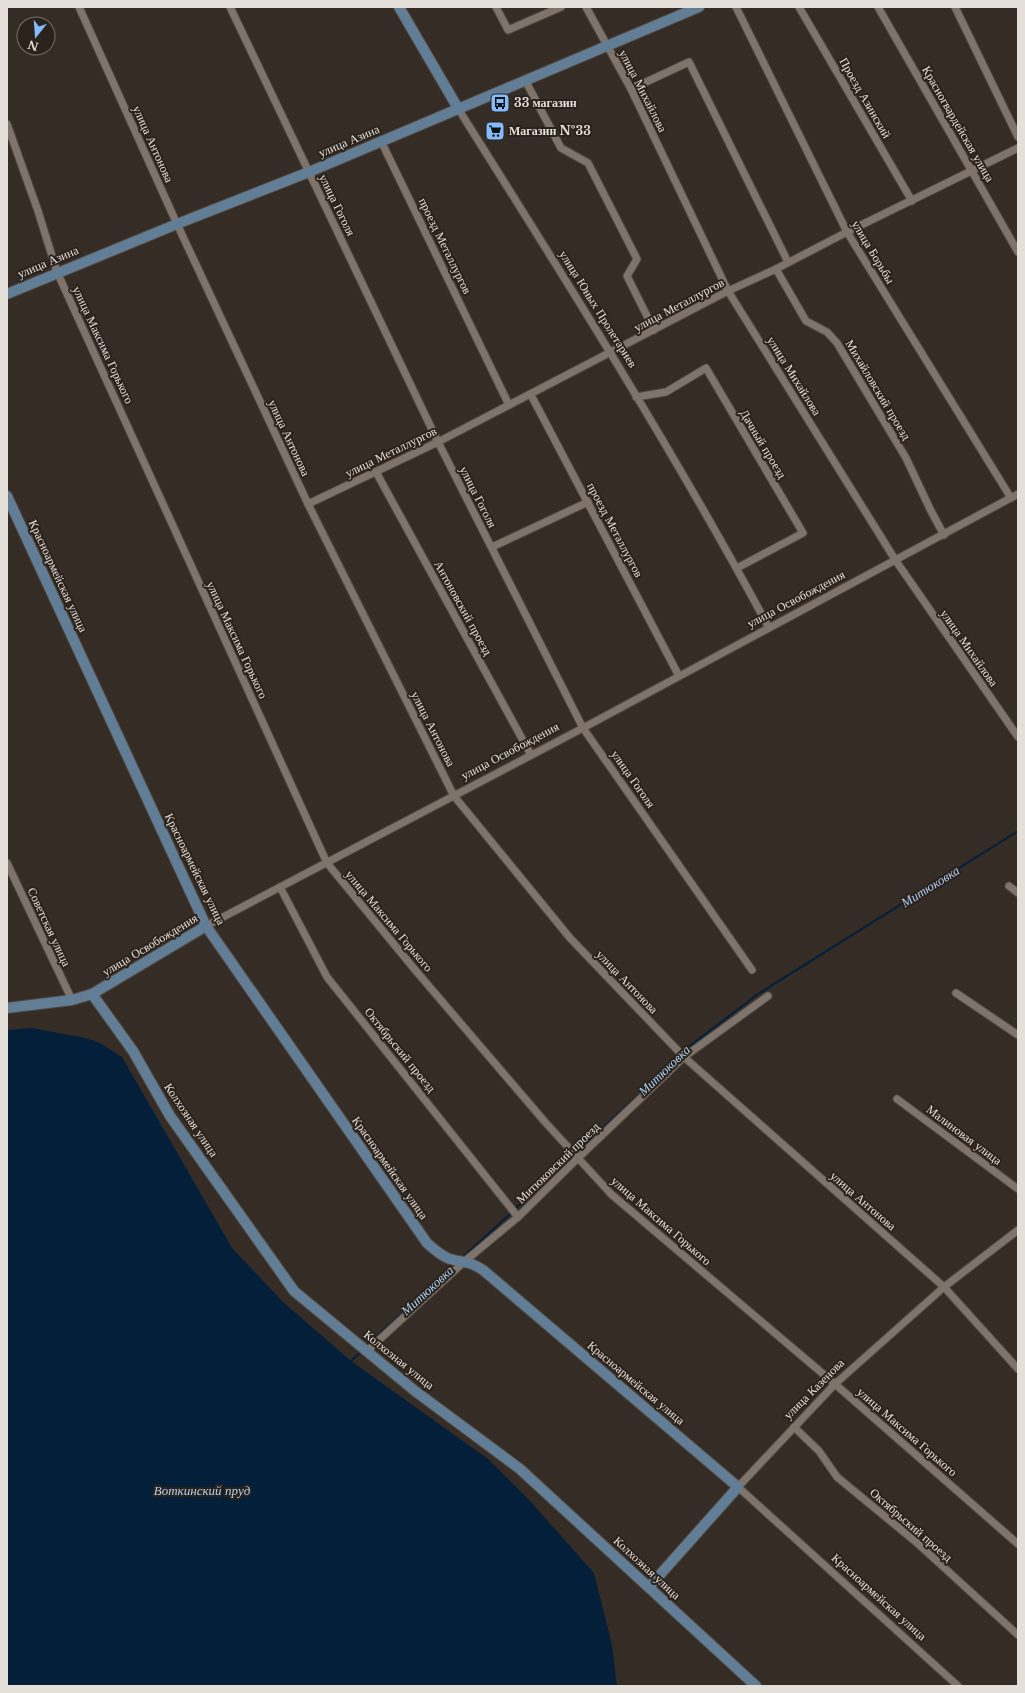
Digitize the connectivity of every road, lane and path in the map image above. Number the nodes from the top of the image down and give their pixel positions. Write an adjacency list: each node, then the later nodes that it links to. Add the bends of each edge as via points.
1 (79, 7): 23 (street, улица Антонова)
2 (230, 7): 21 (street, улица Гоголя)
3 (399, 7): 15 (street, улица Юных Пролетариев)
4 (496, 7): 5 (street, via 508,30)
5 (561, 7)
6 (586, 7): 12 (street, улица Михайлова)
7 (699, 7): 12 (street, улица Азина)
8 (736, 7): 24 (street, улица Борьбы)
9 (799, 7): 22 (street, Проезд Азинский)
10 (878, 7): 20 (street, Красногвардейская улица)
11 (955, 7): 17 (street)
12 (607, 45): 13 (street, улица Азина); 14 (street, улица Михайлова)
13 (525, 80): 15 (street, улица Азина); 31 (street, via 561,148 588,163 637,259 627,276)
14 (631, 89): 26 (street, via 689,62); 29 (street, улица Михайлова)
15 (459, 110): 18 (street, улица Азина); 32 (street, улица Юных Пролетариев)
16 (7, 124): 28 (street, улица Максима Горького)
17 (1018, 137)
18 (381, 141): 21 (street, улица Азина); 35 (street, проезд Металлургов)
19 (1018, 148): 20 (street, улица Металлургов)
20 (972, 170): 22 (street, улица Металлургов); 25 (street, Красногвардейская улица)
21 (309, 172): 23 (street, улица Азина); 36 (street, улица Гоголя)
22 (912, 201): 24 (street, улица Металлургов)
23 (177, 224): 28 (street, улица Азина); 42 (street, улица Антонова)
24 (847, 232): 26 (street, улица Металлургов); 40 (street, улица Борьбы)
25 (1018, 252)
26 (788, 262): 27 (street, улица Металлургов)
27 (776, 269): 29 (street, улица Металлургов); 43 (street, Михайловский проезд, via 806,321 827,332 837,343 906,458)
28 (57, 272): 30 (street, улица Азина); 54 (street, улица Максима Горького)
29 (728, 291): 31 (street, улица Металлургов); 45 (street, улица Михайлова)
30 (7, 294)
31 (654, 330): 32 (street, улица Металлургов)
32 (610, 354): 33 (street, улица Металлургов); 34 (street, улица Юных Пролетариев)
33 (531, 395): 35 (street, улица Металлургов); 41 (street, проезд Металлургов)
34 (636, 397): 46 (street, улица Юных Пролетариев); 46 (street, Дачный проезд, via 666,392 706,368 803,532)
35 (509, 405): 36 (street, улица Металлургов)
36 (438, 442): 37 (street, улица Металлургов); 44 (street, улица Гоголя)
37 (376, 472): 42 (street, улица Металлургов); 51 (street, Антоновский проезд)
38 (1018, 494): 40 (street, улица Освобождения)
39 (7, 496): 58 (street, Красноармейская улица)
40 (1011, 498): 43 (street, улица Освобождения)
41 (588, 502): 44 (street); 48 (street, проезд Металлургов)
42 (308, 504): 52 (street, улица Антонова)
43 (944, 535): 45 (street, улица Освобождения)
44 (492, 547): 49 (street, улица Гоголя)
45 (896, 561): 47 (street, улица Освобождения); 50 (street, улица Михайлова)
46 (737, 568): 47 (street, улица Юных Пролетариев)
47 (769, 628): 48 (street, улица Освобождения)
48 (679, 676): 49 (street, улица Освобождения)
49 (583, 728): 51 (street, улица Освобождения); 59 (street, улица Гоголя)
50 (1018, 737)
51 (531, 755): 52 (street, улица Освобождения)
52 (454, 796): 54 (street, улица Освобождения); 66 (street, улица Антонова, via 570,938)
53 (7, 863): 63 (street, Советская улица)
54 (327, 863): 56 (street, улица Освобождения); 68 (street, улица Максима Горького, via 416,971)
55 (1008, 886): 57 (street)
56 (280, 887): 58 (street, улица Освобождения); 70 (street, Октябрьский проезд, via 327,977)
57 (1018, 893)
58 (206, 926): 61 (street, улица Освобождения); 72 (street, Красноармейская улица, via 426,1243 438,1254)
59 (752, 970)
60 (956, 993): 65 (street)
61 (92, 994): 63 (street, улица Освобождения); 74 (street, Колхозная улица, via 133,1051 170,1116 294,1291)
62 (768, 996): 66 (street, Митюковский проезд)
63 (72, 1000): 64 (street, улица Освобождения)
64 (7, 1008)
65 (1018, 1036)
66 (684, 1057): 68 (street, Митюковский проезд); 73 (street, улица Антонова)
67 (897, 1099): 69 (street, Малиновая улица)
68 (577, 1157): 70 (street, Митюковский проезд); 76 (street, улица Максима Горького, via 611,1194)
69 (1018, 1189)
70 (518, 1217): 72 (street, Митюковский проезд)
71 (1018, 1230): 73 (street, улица Казенова)
72 (465, 1261): 74 (street, Митюковский проезд); 78 (street, Красноармейская улица, via 483,1270)
73 (944, 1287): 75 (street, улица Антонова); 76 (street, улица Казенова)
74 (367, 1351): 80 (street, Колхозная улица, via 415,1391 520,1469)
75 (1018, 1369)
76 (835, 1384): 77 (street, улица Казенова); 79 (street, улица Максима Горького)
77 (794, 1427): 78 (street, улица Казенова); 81 (street, Октябрьский проезд, via 819,1451 837,1477 916,1542)
78 (738, 1487): 80 (street, улица Казенова); 83 (street, Красноармейская улица)
79 (1018, 1544)
80 (649, 1587): 82 (street, Колхозная улица)
81 (1018, 1635)
82 (756, 1686)
83 (958, 1686)

